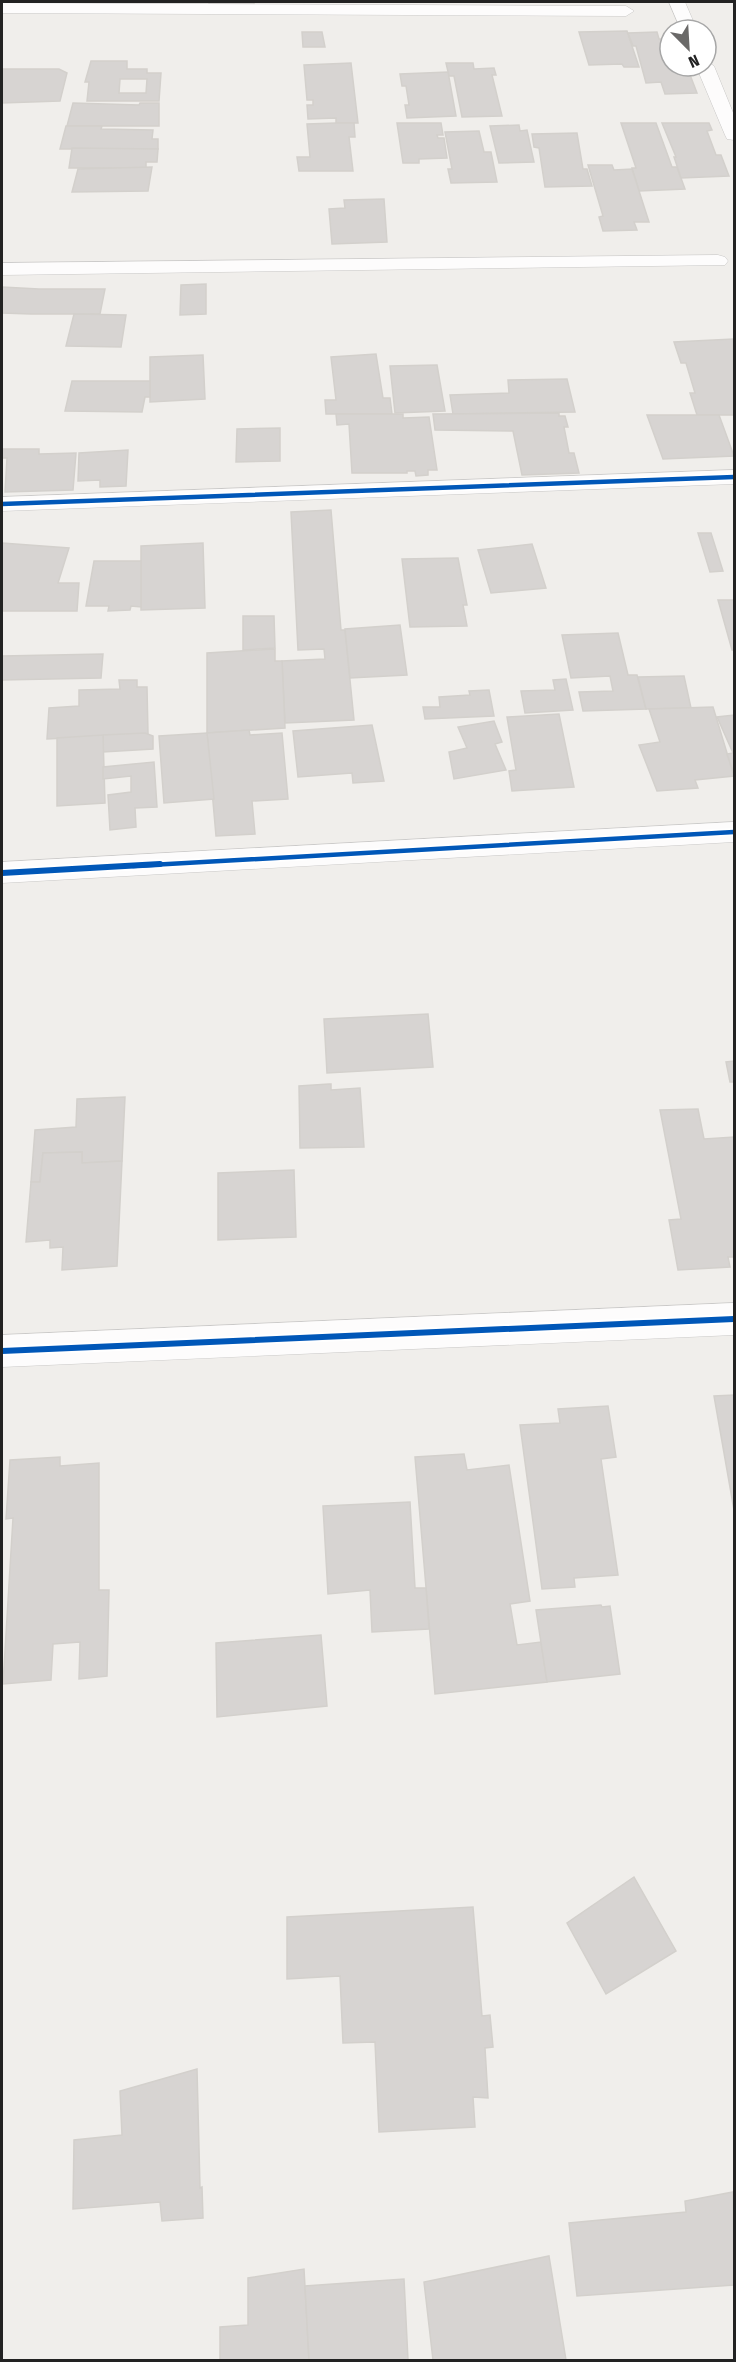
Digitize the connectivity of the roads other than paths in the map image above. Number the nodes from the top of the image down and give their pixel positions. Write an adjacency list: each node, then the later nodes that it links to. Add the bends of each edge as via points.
1 (677, 2): 4 (street)
2 (2, 8): 3 (street)
3 (626, 12)
4 (684, 18)
5 (710, 78): 6 (street)
6 (735, 135)
7 (718, 261): 8 (street)
8 (2, 269)
9 (735, 477): 10 (street)
10 (2, 504)
11 (735, 832): 12 (street)
12 (2, 873)
13 (735, 1318): 14 (street)
14 (2, 1351)

